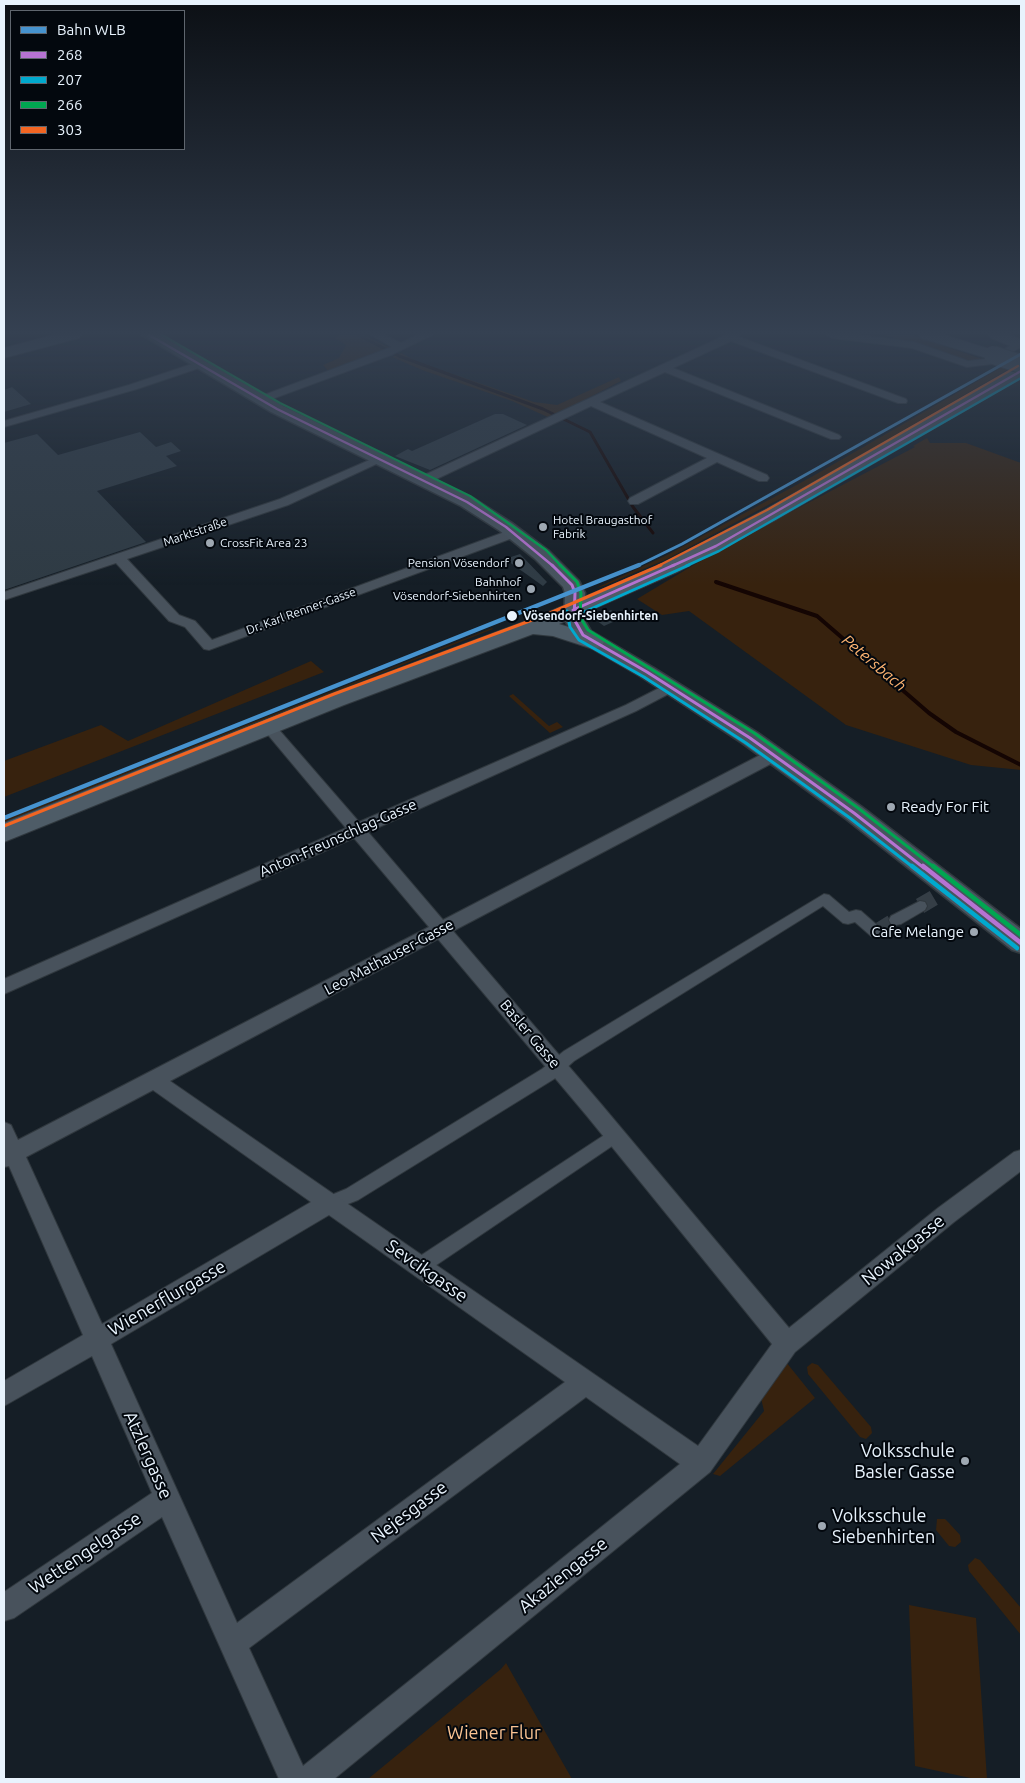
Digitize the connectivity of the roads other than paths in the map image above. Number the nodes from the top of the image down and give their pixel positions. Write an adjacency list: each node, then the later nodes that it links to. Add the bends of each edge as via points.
1 (24, 418): 7 (street)
2 (298, 418): 10 (main road)
3 (555, 418): 12 (street)
4 (628, 418): 9 (street)
5 (789, 418): 8 (street)
6 (937, 418): 17 (main road, via 716,546)
7 (4, 424)
8 (835, 437)
9 (716, 457): 11 (street); 13 (street)
10 (381, 458): 12 (main road); 15 (street, Marktstraße, via 284,502)
11 (762, 478)
12 (424, 480): 14 (main road, via 477,508)
13 (634, 501)
14 (514, 533): 15 (street, Dr. Karl Renner-Gasse, via 208,646 190,624 174,618); 17 (main road, via 572,585)
15 (119, 558): 16 (street, Marktstraße)
16 (4, 596)
17 (574, 610): 18 (main road); 19 (main road, via 578,629)
18 (530, 627): 19 (main road, via 556,630); 21 (main road)
19 (593, 642): 20 (main road)
20 (671, 687): 22 (main road); 23 (street, Anton-Freunschlag-Gasse, via 631,708)
21 (269, 727): 23 (street, Basler Gasse); 24 (main road)
22 (774, 755): 27 (street, Leo-Mathauser-Gasse); 29 (main road, via 854,813 944,892)
23 (355, 830): 27 (street, Basler Gasse); 30 (street, Anton-Freunschlag-Gasse)
24 (4, 832)
25 (920, 906): 26 (street)
26 (896, 920)
27 (442, 930): 31 (street, Basler Gasse); 32 (street, Leo-Mathauser-Gasse)
28 (878, 931): 31 (street, via 856,915 848,919 824,899)
29 (1021, 943)
30 (4, 987)
31 (557, 1066): 34 (street, Basler Gasse); 37 (street, via 352,1195)
32 (154, 1080): 35 (street, Leo-Mathauser-Gasse); 37 (street, Sevcikgasse)
33 (4, 1131): 35 (street, Atzlergasse)
34 (615, 1135): 38 (street); 40 (street, Basler Gasse)
35 (9, 1156): 39 (street, Atzlergasse)
36 (1021, 1159): 40 (street, Nowakgasse)
37 (330, 1203): 38 (street, Sevcikgasse); 39 (street, Wienerflurgasse)
38 (420, 1266): 41 (street, Sevcikgasse)
39 (97, 1339): 42 (street, Wienerflurgasse); 44 (street, Atzlergasse)
40 (787, 1344): 43 (street, Akaziengasse)
41 (585, 1382): 43 (street, Sevcikgasse); 46 (street, Nejesgasse)
42 (4, 1394)
43 (701, 1463): 48 (street, Akaziengasse)
44 (166, 1498): 45 (street, Wettengelgasse); 46 (street, Atzlergasse)
45 (4, 1608)
46 (234, 1642): 47 (street, Atzlergasse)
47 (294, 1779)
48 (311, 1779)

